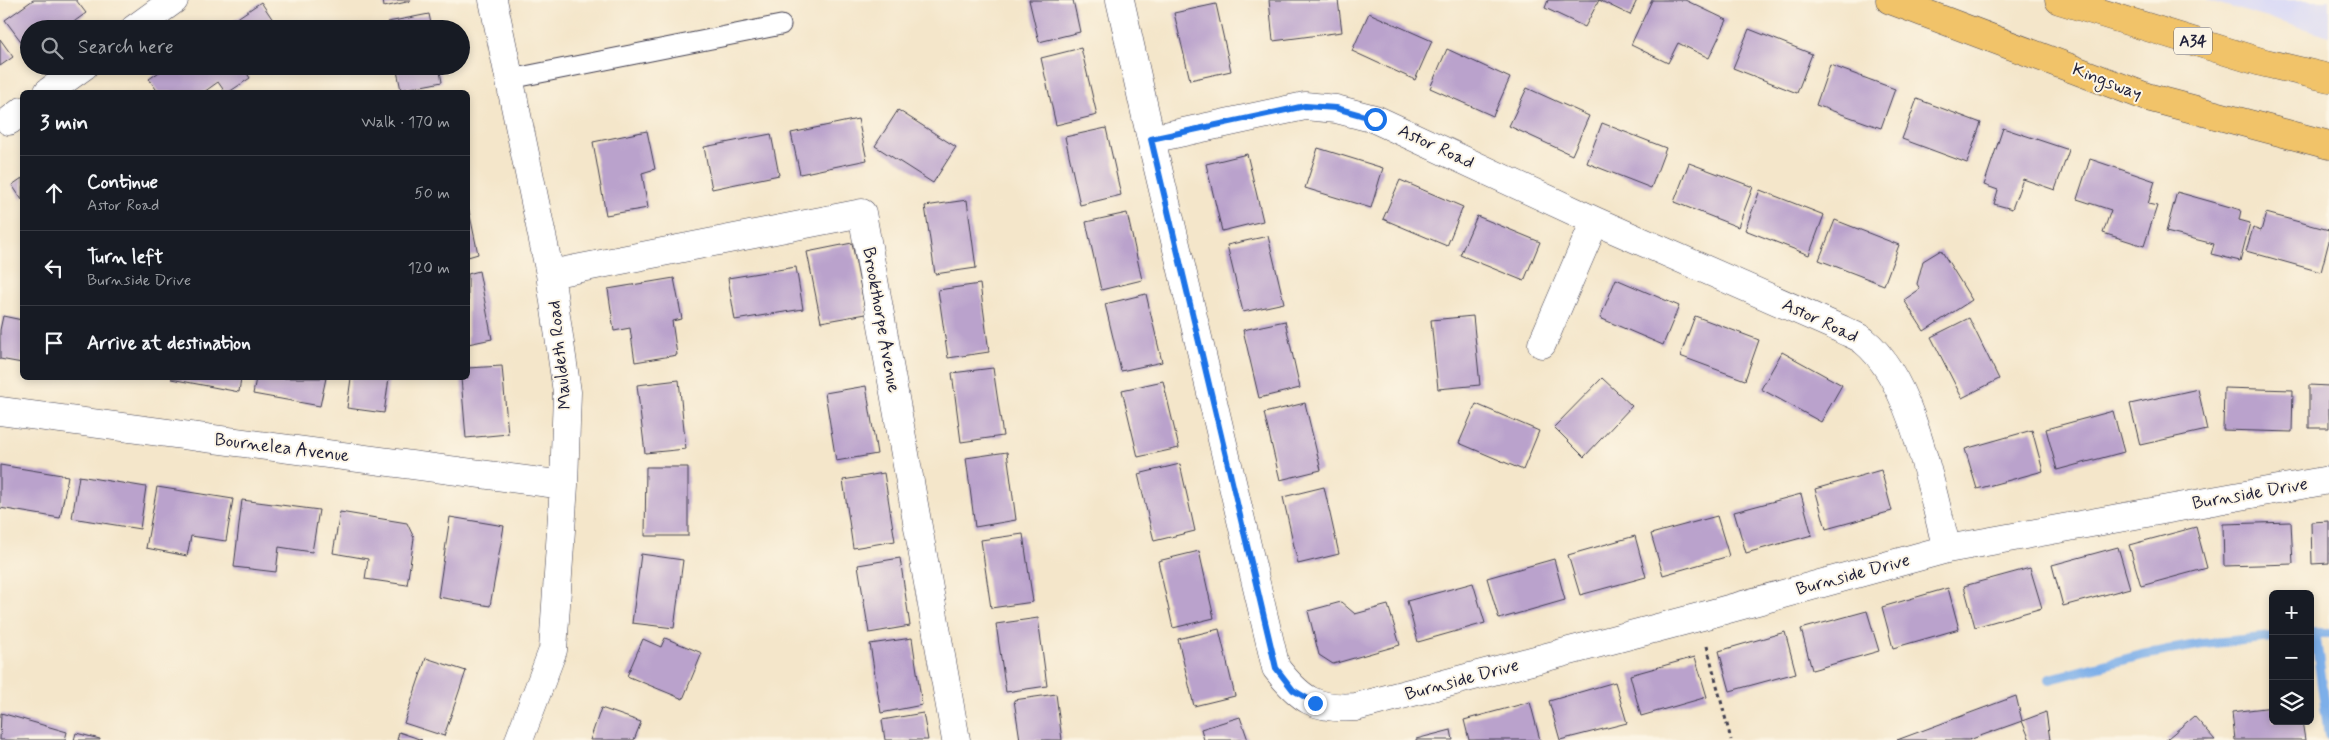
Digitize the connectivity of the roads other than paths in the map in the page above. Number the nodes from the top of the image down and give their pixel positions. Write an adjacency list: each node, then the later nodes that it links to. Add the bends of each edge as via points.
1 (174, 0): 6 (street)
2 (493, 0): 10 (street, Mauldeth Road)
3 (1120, 0): 12 (street, Burnside Drive)
4 (1890, 0): 13 (highway, Kingsway, via 2147,97)
5 (2059, 0): 9 (highway, A34, via 2261,62)
6 (146, 20)
7 (781, 24): 10 (lane)
8 (72, 75): 11 (street)
9 (2329, 78)
10 (510, 79): 15 (street, Mauldeth Road)
11 (51, 90)
12 (1151, 139): 14 (street, Astor Road, via 1305,106 1336,108 1375,119); 20 (street, Burnside Drive, via 1276,668 1293,690 1315,703 1335,709 1356,707)
13 (2329, 145)
14 (1595, 221): 16 (street); 20 (street, Astor Road, via 1864,341 1879,357 1905,400)
15 (550, 274): 19 (street, Mauldeth Road, via 568,392); 22 (street, Brookthorpe Avenue, via 862,213)
16 (1542, 344)
17 (0, 411): 19 (street, Bournelea Avenue)
18 (2329, 480): 20 (street, Burnside Drive)
19 (564, 485): 21 (street, Mauldeth Road, via 553,650)
20 (1947, 549)
21 (519, 740)
22 (956, 740)

